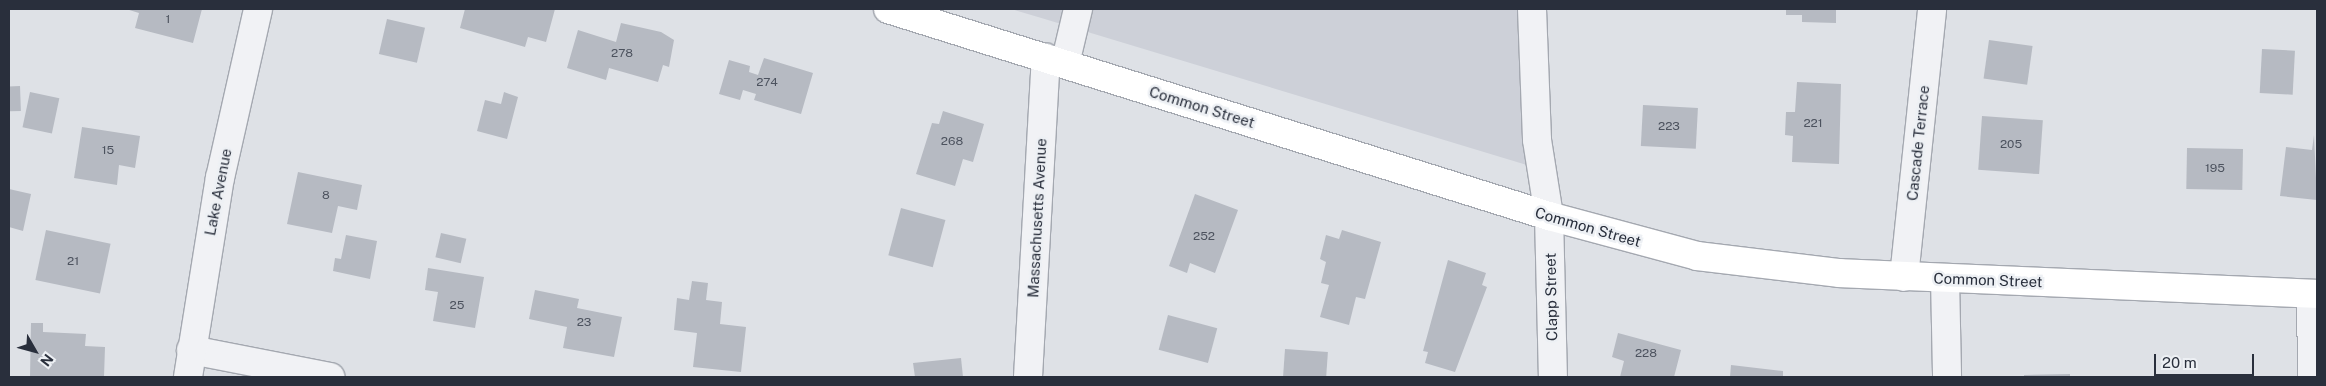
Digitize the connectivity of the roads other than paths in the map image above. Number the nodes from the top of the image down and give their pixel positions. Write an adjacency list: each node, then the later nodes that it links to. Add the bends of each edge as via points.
1 (258, 9): 11 (street, Lake Avenue, via 220,178)
2 (888, 9): 6 (main road, Common Street)
3 (1078, 9): 6 (street, Massachusetts Avenue)
4 (1532, 9): 7 (street, Clapp Street, via 1537,140)
5 (1932, 9): 8 (street, Cascade Terrace)
6 (1055, 61): 7 (main road, Common Street); 14 (street, Massachusetts Avenue)
7 (1549, 216): 8 (main road, Common Street, via 1697,256 1784,268); 15 (street, Clapp Street)
8 (1904, 277): 9 (main road, Common Street)
9 (1945, 278): 10 (main road, Common Street); 16 (street)
10 (2314, 294): 17 (street)
11 (191, 350): 12 (street, Lake Avenue); 13 (street)
12 (188, 377)
13 (330, 377)
14 (1028, 377)
15 (1553, 377)
16 (1947, 377)
17 (2312, 377)

